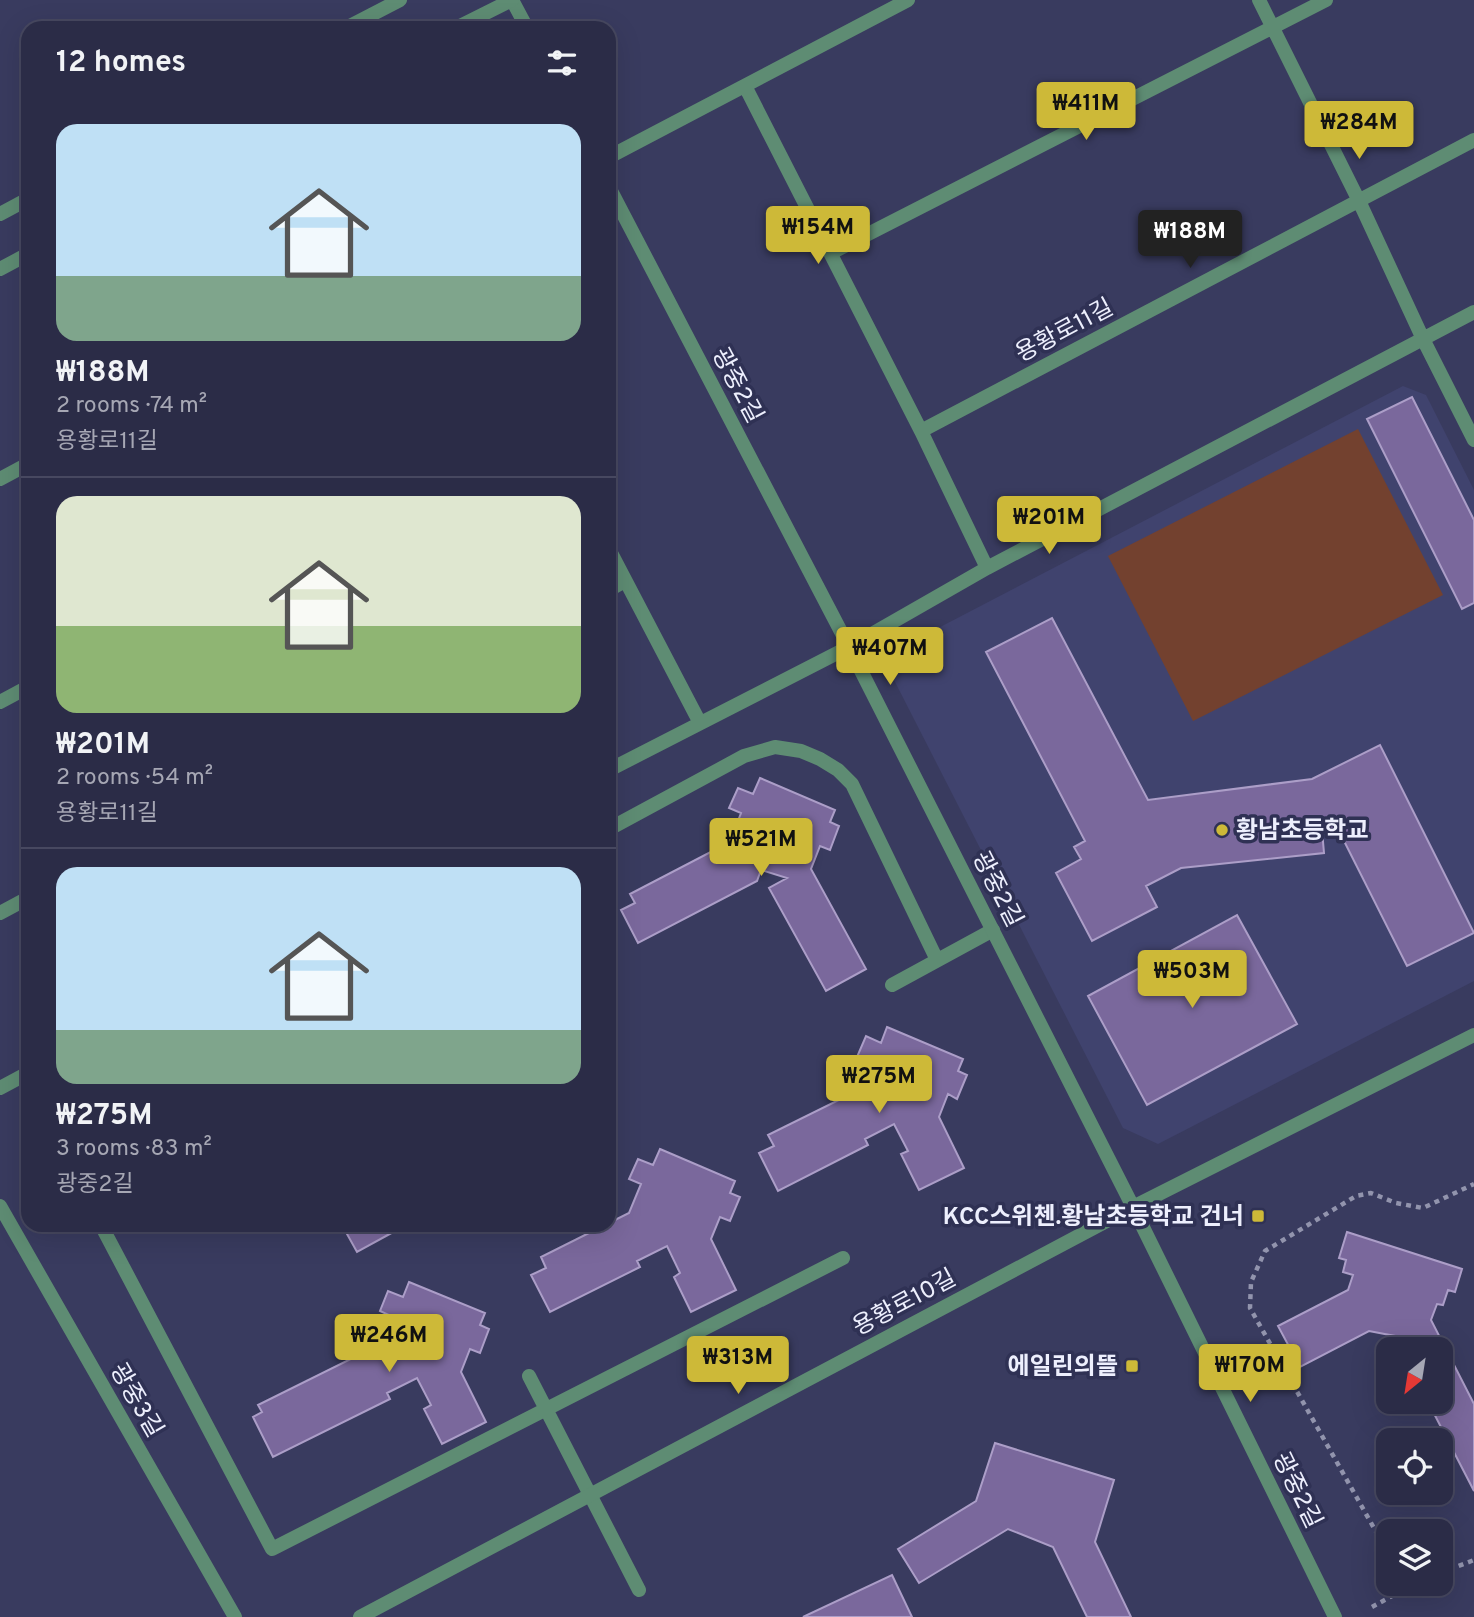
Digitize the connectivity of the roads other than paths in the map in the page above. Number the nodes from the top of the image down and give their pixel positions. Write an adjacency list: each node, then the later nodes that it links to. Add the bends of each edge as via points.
1 (400, 0): 6 (street)
2 (512, 0): 7 (street); 8 (street)
3 (908, 0): 10 (street)
4 (1259, 0): 9 (street)
5 (1325, 0): 9 (street)
6 (360, 21)
7 (470, 21)
8 (523, 21)
9 (1272, 27): 14 (street); 17 (street)
10 (745, 86): 12 (street); 17 (street)
11 (1474, 141): 14 (street, 용황로11길)
12 (616, 154)
13 (616, 200): 30 (street, 광중2길)
14 (1359, 201): 21 (street); 22 (street, 용황로11길)
15 (21, 203): 16 (street)
16 (0, 214)
17 (831, 253): 22 (street)
18 (21, 258): 19 (street)
19 (0, 269)
20 (1474, 312): 21 (street)
21 (1423, 339): 23 (street); 27 (street)
22 (921, 430): 27 (street)
23 (1474, 440)
24 (21, 468): 25 (street)
25 (0, 479)
26 (616, 563): 28 (street)
27 (988, 568): 30 (street)
28 (625, 581): 29 (street); 33 (street)
29 (616, 586)
30 (849, 647): 33 (street); 38 (street, 광중2길)
31 (21, 691): 32 (street)
32 (0, 702)
33 (700, 723): 34 (street)
34 (616, 767)
35 (616, 825): 39 (street, via 744,756 775,747 801,751 838,770 852,784)
36 (21, 902): 37 (street)
37 (0, 913)
38 (993, 930): 39 (street); 45 (street, 광중2길)
39 (937, 960): 40 (street)
40 (892, 985)
41 (1474, 1035): 45 (street, 용황로10길)
42 (21, 1077): 43 (street)
43 (0, 1088)
44 (0, 1206): 52 (street, 광중3길)
45 (1133, 1206): 50 (street, 용황로10길); 54 (street, 광중2길)
46 (105, 1232): 49 (street, via 272,1549)
47 (844, 1258): 49 (street)
48 (529, 1376): 49 (street)
49 (547, 1410): 50 (street)
50 (590, 1494): 51 (street); 53 (street, 용황로10길)
51 (639, 1590)
52 (235, 1617)
53 (360, 1617)
54 (1335, 1617)

